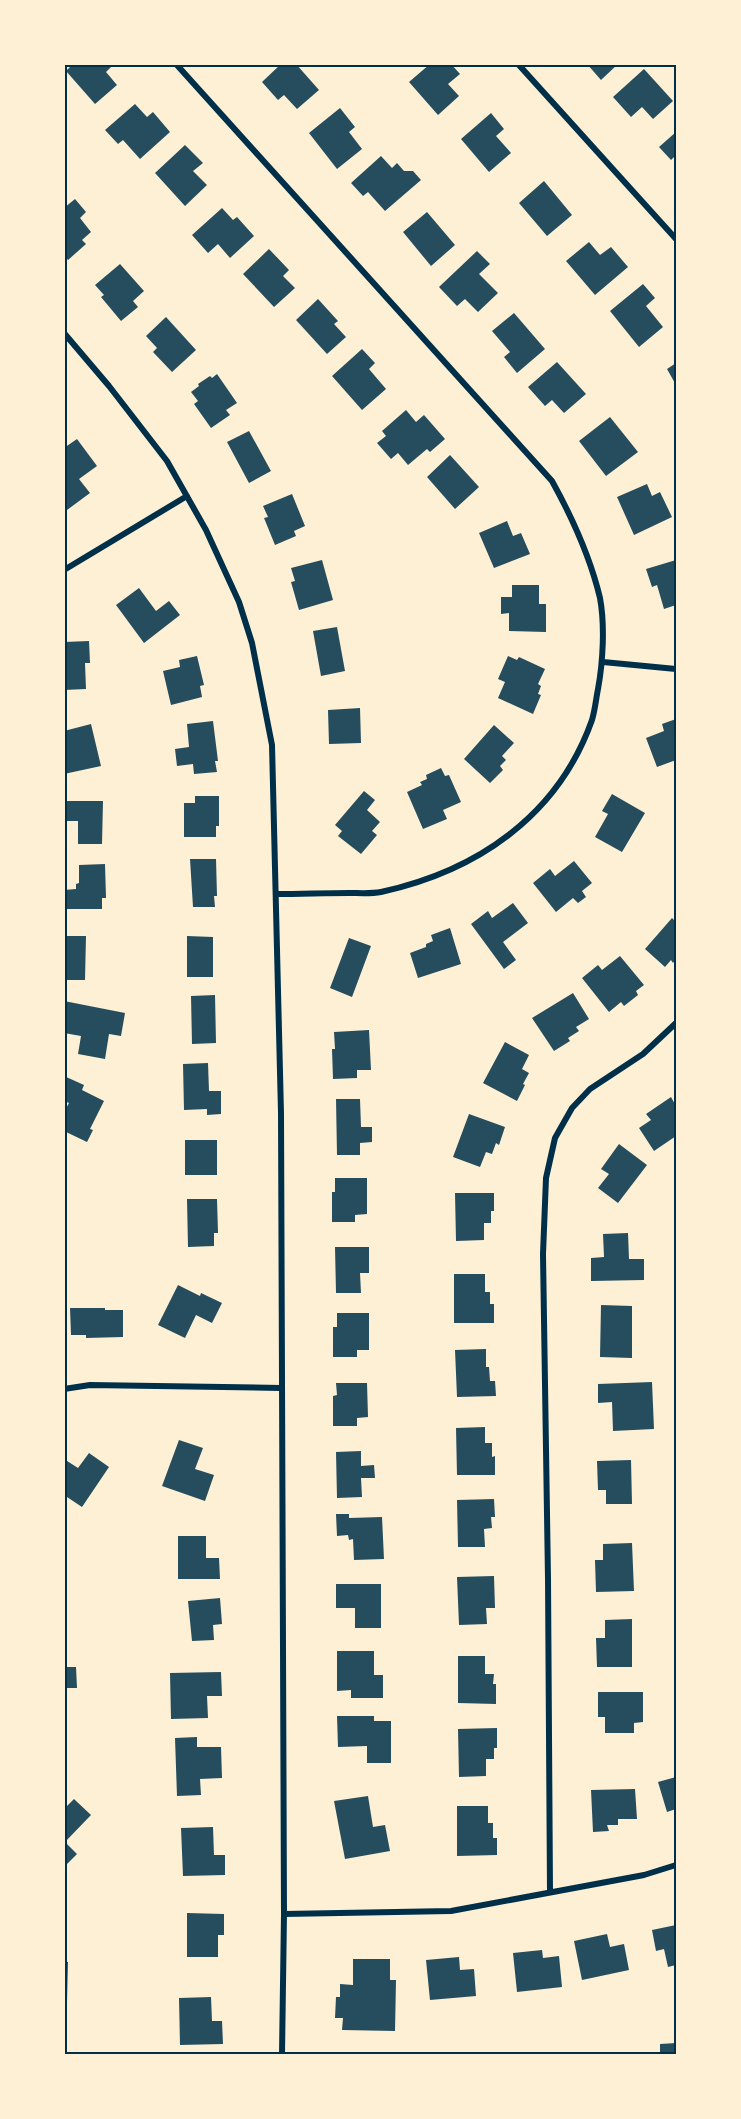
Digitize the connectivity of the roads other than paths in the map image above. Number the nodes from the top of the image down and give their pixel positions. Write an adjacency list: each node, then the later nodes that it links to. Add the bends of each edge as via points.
1 (176, 64): 7 (street, via 552,482 589,558 600,601)
2 (518, 64): 3 (street)
3 (676, 239)
4 (64, 333): 5 (street, via 167,462)
5 (187, 496): 6 (street); 9 (street, via 239,602 252,643 273,745)
6 (64, 570)
7 (603, 662): 8 (street); 9 (street, via 592,718 579,750 563,778 507,838 444,874 379,892)
8 (676, 669)
9 (277, 894): 11 (street)
10 (676, 1023): 14 (street, via 643,1054 590,1089 572,1108 555,1138 546,1179 543,1254)
11 (281, 1388): 12 (street, via 90,1385); 15 (street)
12 (64, 1389)
13 (676, 1864): 14 (street, via 644,1875)
14 (550, 1892): 15 (street, via 451,1911)
15 (284, 1914): 16 (street)
16 (282, 2055)

